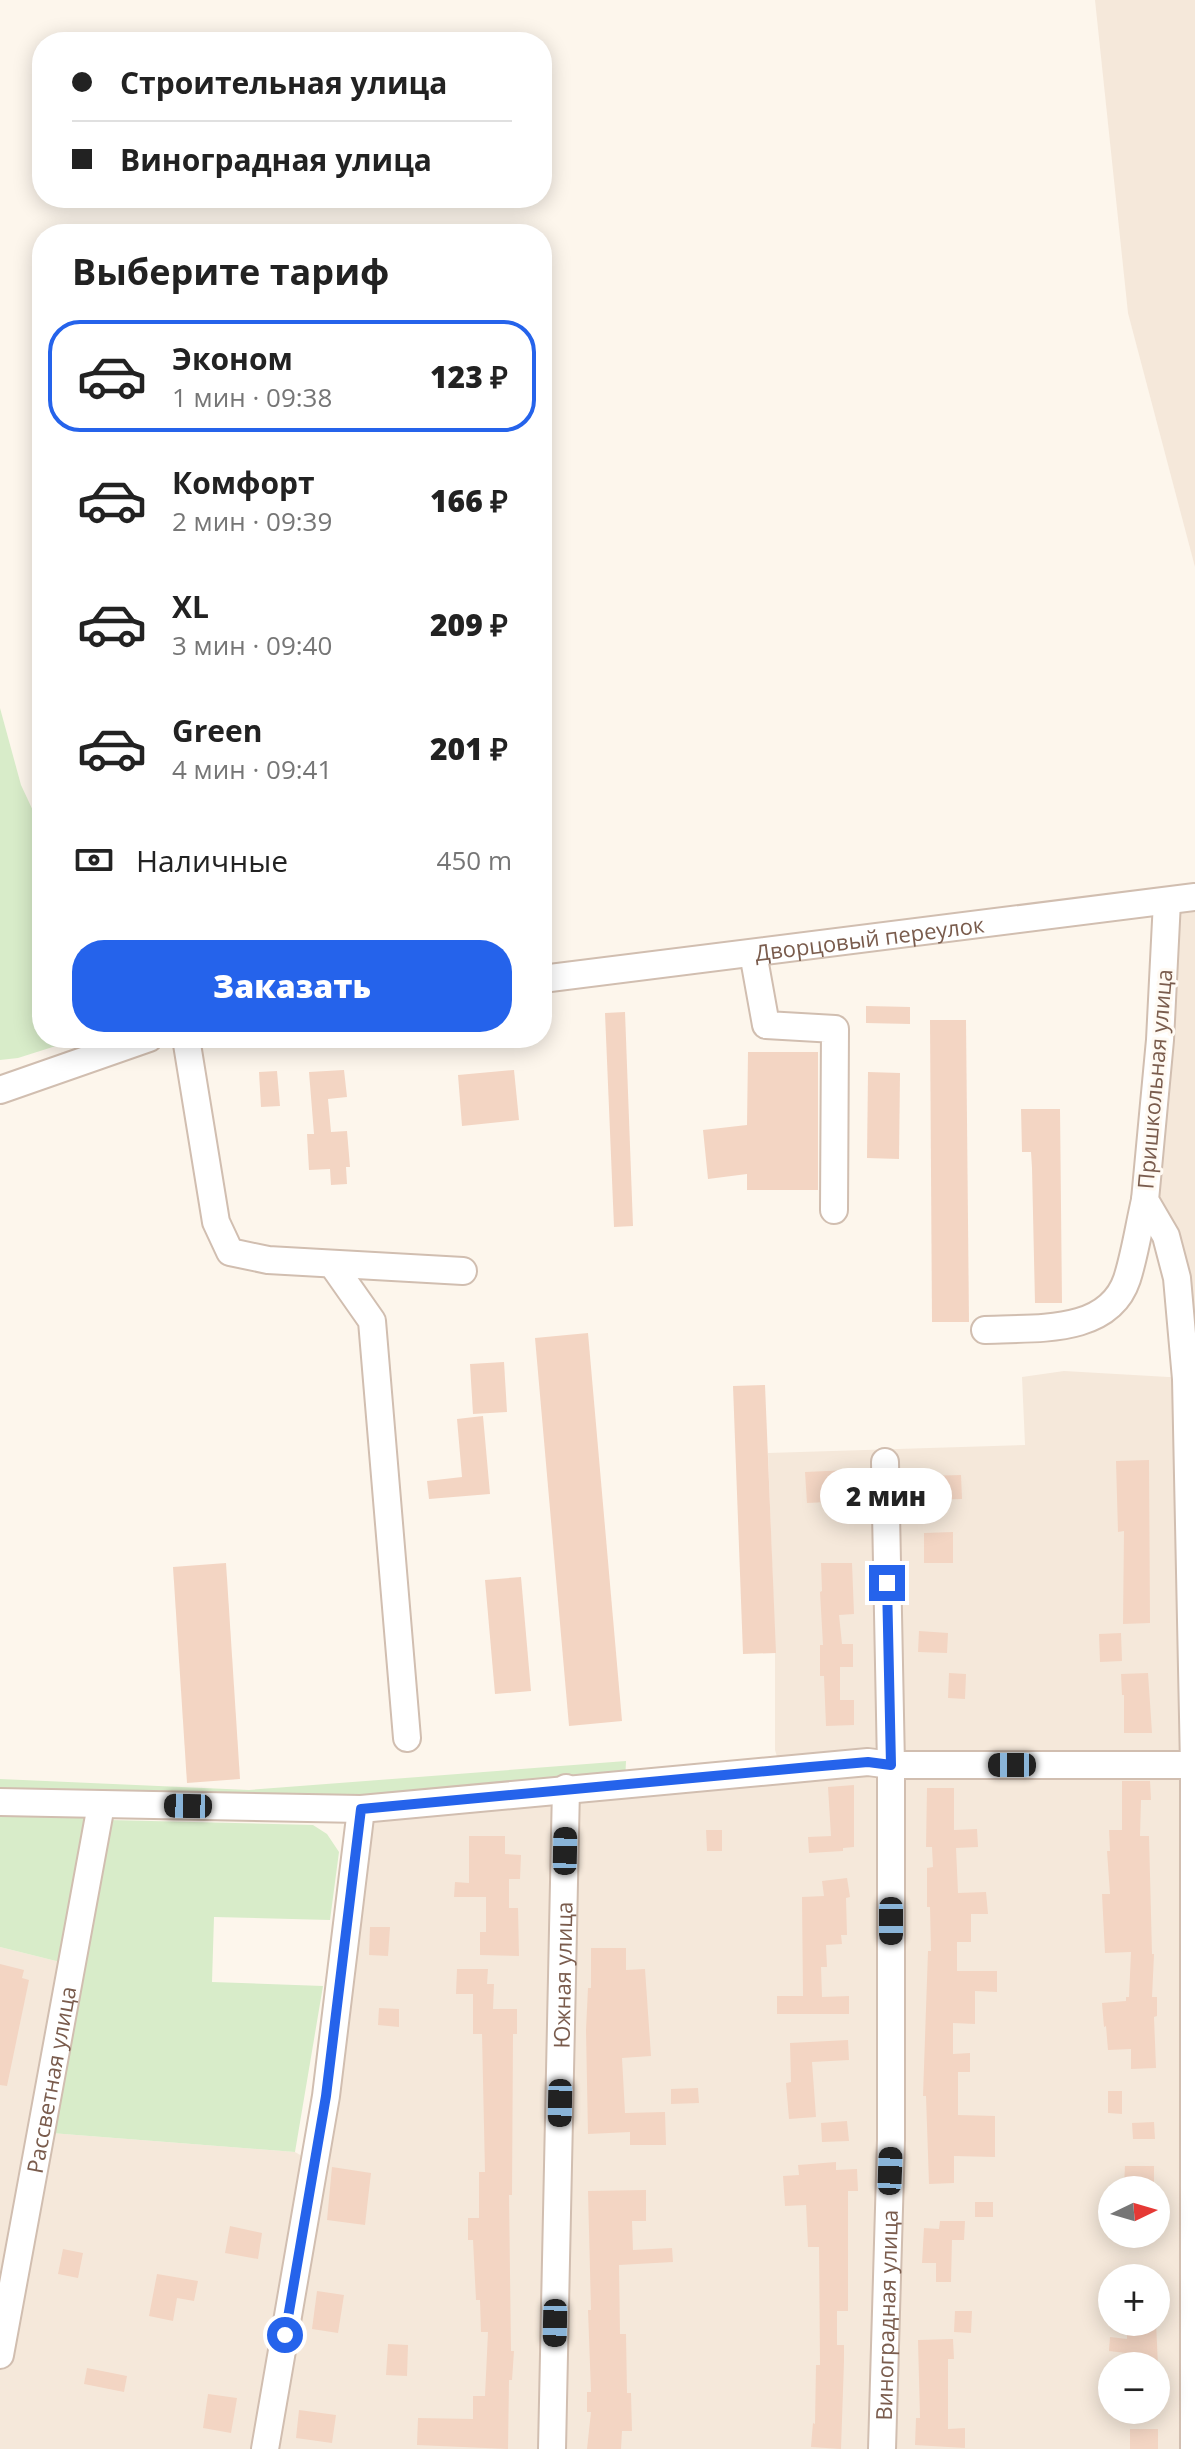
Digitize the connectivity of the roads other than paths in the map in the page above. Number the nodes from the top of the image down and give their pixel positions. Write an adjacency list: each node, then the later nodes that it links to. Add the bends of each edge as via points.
1 (1195, 897): 2 (street, Дворцовый переулок)
2 (1167, 901): 3 (street, Дворцовый переулок); 8 (street, Пришкольная улица)
3 (753, 953): 4 (street, Дворцовый переулок); 9 (street, via 766,1025 835,1029)
4 (552, 978)
5 (120, 1048): 7 (street)
6 (188, 1048): 10 (street, via 216,1222 230,1252)
7 (0, 1090)
8 (1145, 1200): 12 (street, via 1126,1281 1100,1315 1063,1326); 16 (street, Пришкольная улица, via 1166,1236 1173,1264 1185,1364)
9 (834, 1210)
10 (332, 1264): 11 (street); 14 (street, via 372,1321)
11 (463, 1271)
12 (985, 1330)
13 (885, 1462): 15 (street, Виноградная улица)
14 (407, 1738)
15 (891, 1765): 16 (street); 17 (street, via 868,1762); 24 (street, Виноградная улица, via 891,2140)
16 (1194, 1765): 25 (street, Пришкольная улица)
17 (566, 1788): 20 (street); 23 (street, Южная улица)
18 (0, 1802): 19 (street)
19 (101, 1805): 20 (street); 21 (street, Рассветная улица)
20 (361, 1809): 22 (street, via 326,2096)
21 (0, 2355)
22 (265, 2449)
23 (552, 2449)
24 (882, 2449)
25 (1194, 2449)

